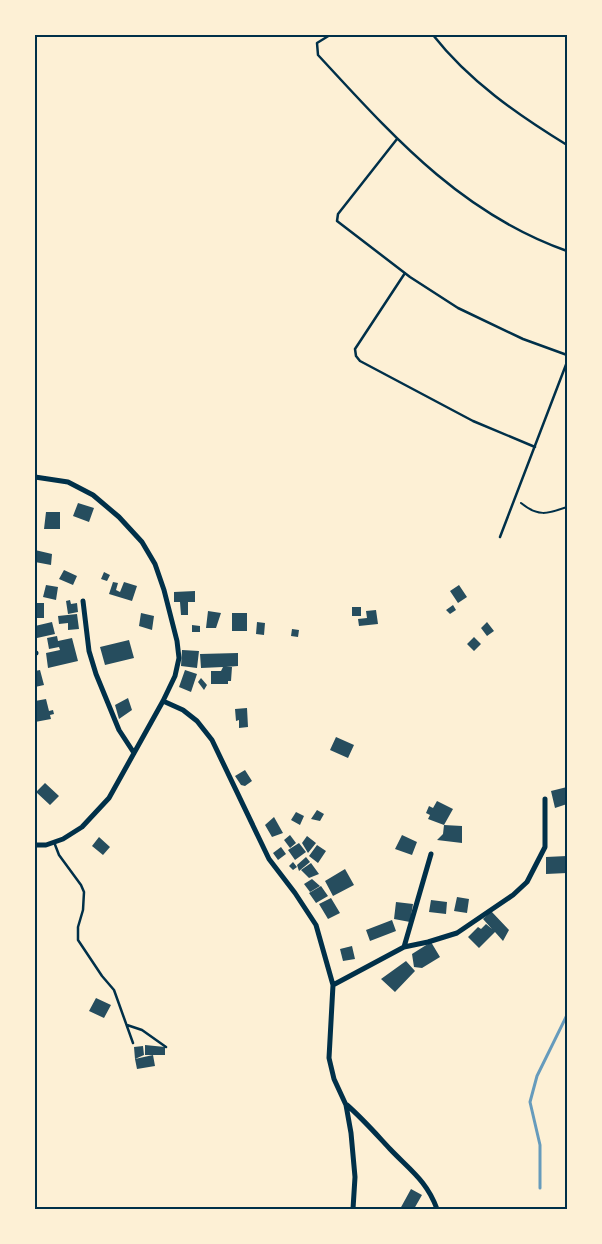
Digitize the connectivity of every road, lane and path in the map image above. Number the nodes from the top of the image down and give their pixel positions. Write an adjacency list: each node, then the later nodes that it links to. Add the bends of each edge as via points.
1 (330, 35): 3 (lane, via 317,43 318,55)
2 (433, 35): 4 (lane, via 494,96)
3 (397, 139): 5 (lane, via 462,196 500,221); 6 (lane, via 338,214 337,221)
4 (567, 145)
5 (567, 251)
6 (405, 273): 7 (lane, via 458,308 523,339); 9 (lane, via 355,349 356,356 473,421)
7 (567, 355)
8 (567, 362): 9 (lane)
9 (535, 447): 11 (lane)
10 (35, 477): 15 (street, via 68,482 93,495 142,542 155,564 178,641 179,658 175,676)
11 (515, 498): 12 (path, via 537,513); 13 (lane)
12 (567, 507)
13 (500, 537)
14 (83, 601): 16 (street, via 89,651 96,674 119,730)
15 (163, 701): 16 (street); 22 (street, via 197,721 212,740 269,859 316,925)
16 (134, 753): 18 (street, via 108,798 82,827)
17 (545, 799): 21 (street, via 545,847 527,882 457,933)
18 (54, 842): 19 (street); 23 (lane, via 84,892 78,940 114,990)
19 (35, 845)
20 (431, 854): 21 (street)
21 (404, 947): 22 (street)
22 (333, 985): 26 (street, via 329,1058)
23 (127, 1025): 24 (lane); 25 (lane, via 142,1030)
24 (133, 1043)
25 (166, 1047)
26 (346, 1105): 27 (street, via 355,1177); 28 (street, via 424,1182)
27 (353, 1209)
28 (437, 1209)

